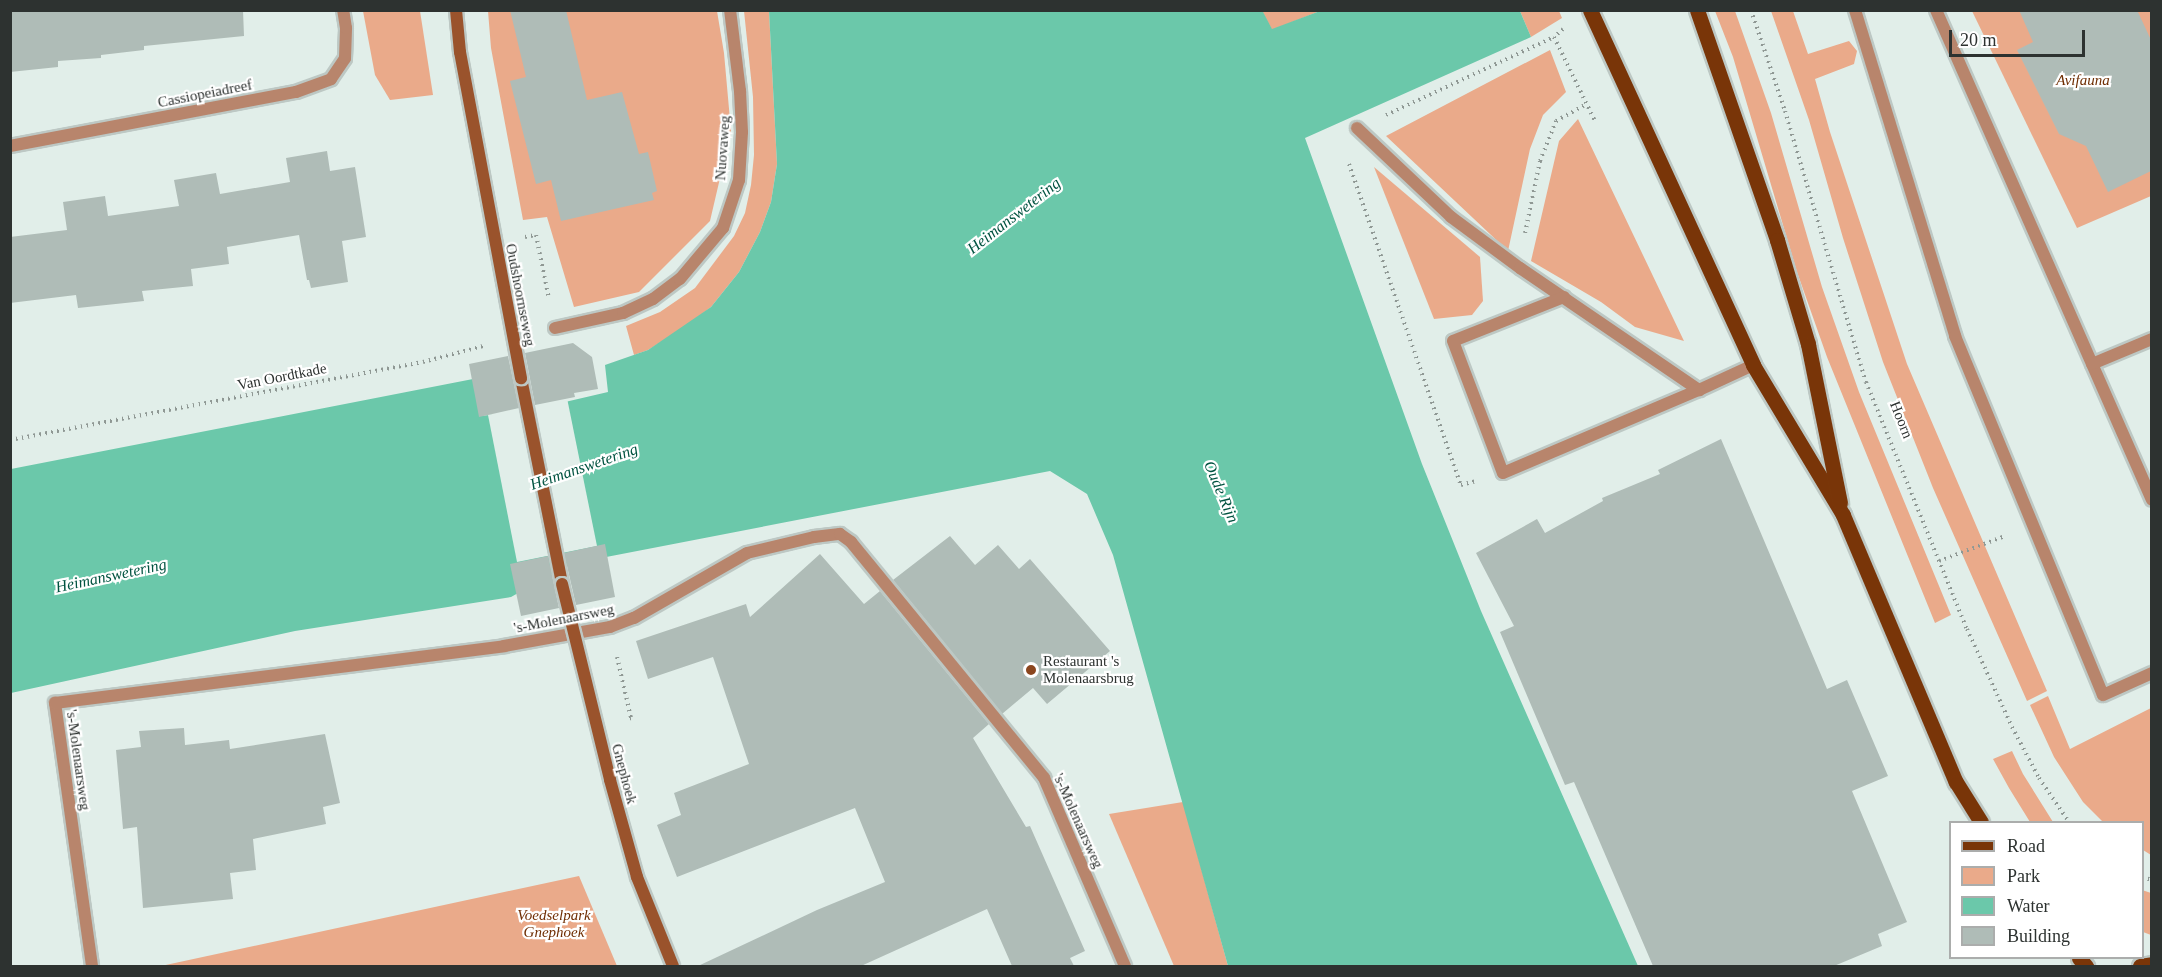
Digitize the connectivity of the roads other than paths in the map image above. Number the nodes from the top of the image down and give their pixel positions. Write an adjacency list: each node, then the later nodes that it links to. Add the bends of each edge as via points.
1 (343, 10): 9 (street, Cassiopeiadreef, via 345,58 331,79 296,92)
2 (456, 10): 18 (street, Oudshoornseweg, bridge, via 495,243)
3 (730, 10): 11 (street, Nuovaweg, via 742,132 739,180 723,228 680,279 653,298 623,313)
4 (1590, 10): 14 (main road)
5 (1697, 10): 17 (main road, via 1777,240 1805,334)
6 (1855, 10): 19 (street, via 1955,336 2103,695)
7 (1936, 10): 13 (street)
8 (1357, 129): 10 (street, via 1451,217)
9 (10, 147)
10 (1564, 297): 15 (street); 15 (street, via 1453,341 1503,473)
11 (555, 328)
12 (2151, 339): 13 (street)
13 (2092, 363): 16 (street)
14 (1753, 365): 15 (street); 17 (main road)
15 (1700, 390)
16 (2151, 500)
17 (1843, 515): 20 (main road, via 1956,782)
18 (562, 584): 23 (street, Gnephoek, bridge, via 637,877)
19 (2151, 673)
20 (1980, 821)
21 (2151, 964): 25 (main road)
22 (93, 966): 24 (street, 's-Molenaarsweg, via 55,703 504,646 610,627 634,618 747,553 840,534 851,542 1044,778)
23 (672, 966)
24 (1125, 966)
25 (2140, 966)

